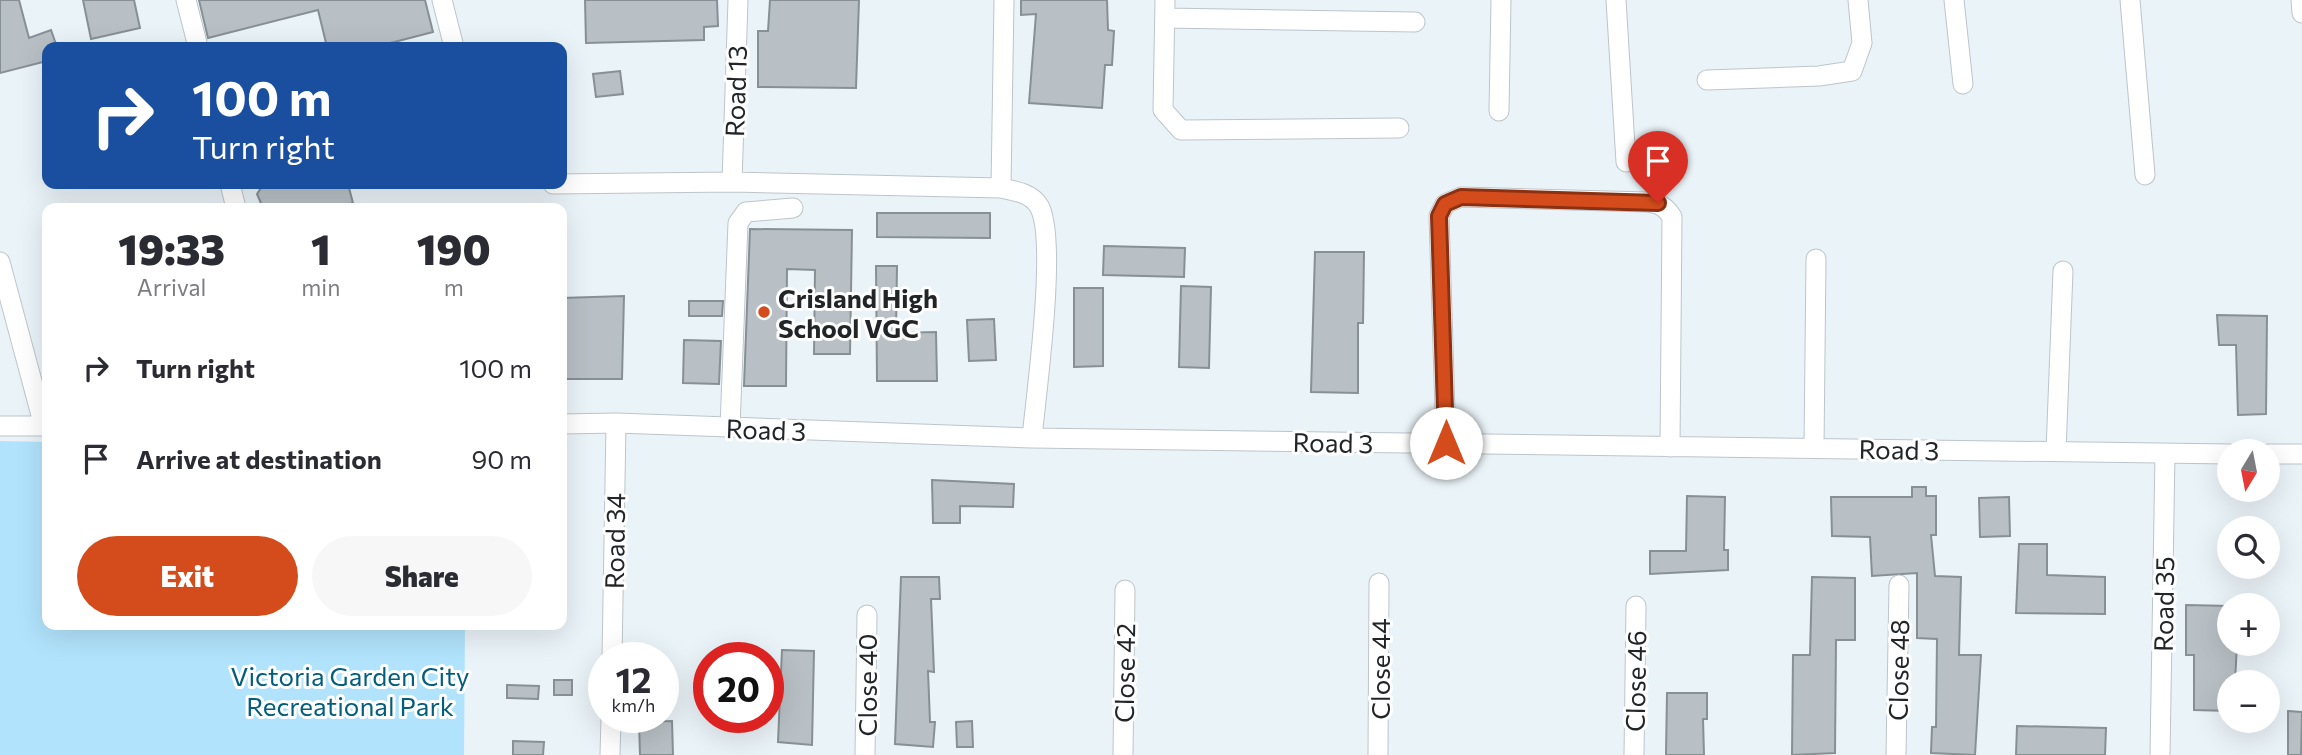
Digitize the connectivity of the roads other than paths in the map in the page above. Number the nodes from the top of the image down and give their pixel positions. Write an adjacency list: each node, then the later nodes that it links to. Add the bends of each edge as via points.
1 (186, 0): 14 (street)
2 (442, 0): 15 (street)
3 (738, 0): 22 (street, Road 13)
4 (1004, 0): 24 (street)
5 (1501, 0): 18 (street)
6 (1616, 0): 20 (street)
7 (1858, 0): 16 (street, via 1862,43 1852,71)
8 (1954, 0): 17 (street)
9 (2130, 0): 21 (street)
10 (2301, 0): 12 (street)
11 (1165, 9): 13 (street); 19 (street, via 1163,110 1181,130)
12 (2302, 13)
13 (1415, 22)
14 (197, 42)
15 (453, 42)
16 (1707, 80)
17 (1963, 84)
18 (1499, 111)
19 (1399, 128)
20 (1626, 162)
21 (2146, 175)
22 (732, 182): 23 (street); 24 (street)
23 (567, 184)
24 (1001, 188): 35 (street, via 1023,192 1039,206 1048,248)
25 (793, 208): 34 (street, via 746,212 738,223)
26 (1815, 259): 38 (street)
27 (0, 262): 29 (street)
28 (2063, 271): 39 (street)
29 (42, 412)
30 (616, 423): 31 (street, Road 3); 34 (street, Road 3); 49 (street, Road 34)
31 (567, 424)
32 (0, 426): 33 (street)
33 (42, 426)
34 (730, 427): 35 (street, Road 3)
35 (1032, 438): 36 (street, Road 3)
36 (1446, 443): 37 (street, Road 3); 37 (street, via 1439,216 1445,204 1461,197 1647,202 1668,210 1672,217)
37 (1670, 446): 38 (street, Road 3)
38 (1814, 448): 39 (street, Road 3)
39 (2056, 451): 40 (street, Road 3)
40 (2165, 453): 41 (street, Road 3); 57 (street, Road 35)
41 (2217, 454)
42 (2280, 454): 43 (street)
43 (2302, 454)
44 (1379, 583): 54 (street, Close 44)
45 (1899, 586): 56 (street, Close 48)
46 (1125, 590): 53 (street, Close 42)
47 (1636, 606): 55 (street, Close 46)
48 (867, 615): 52 (street, Close 40)
49 (612, 642)
50 (611, 733): 51 (street)
51 (610, 755)
52 (865, 755)
53 (1123, 755)
54 (1378, 755)
55 (1634, 755)
56 (1896, 755)
57 (2160, 755)

